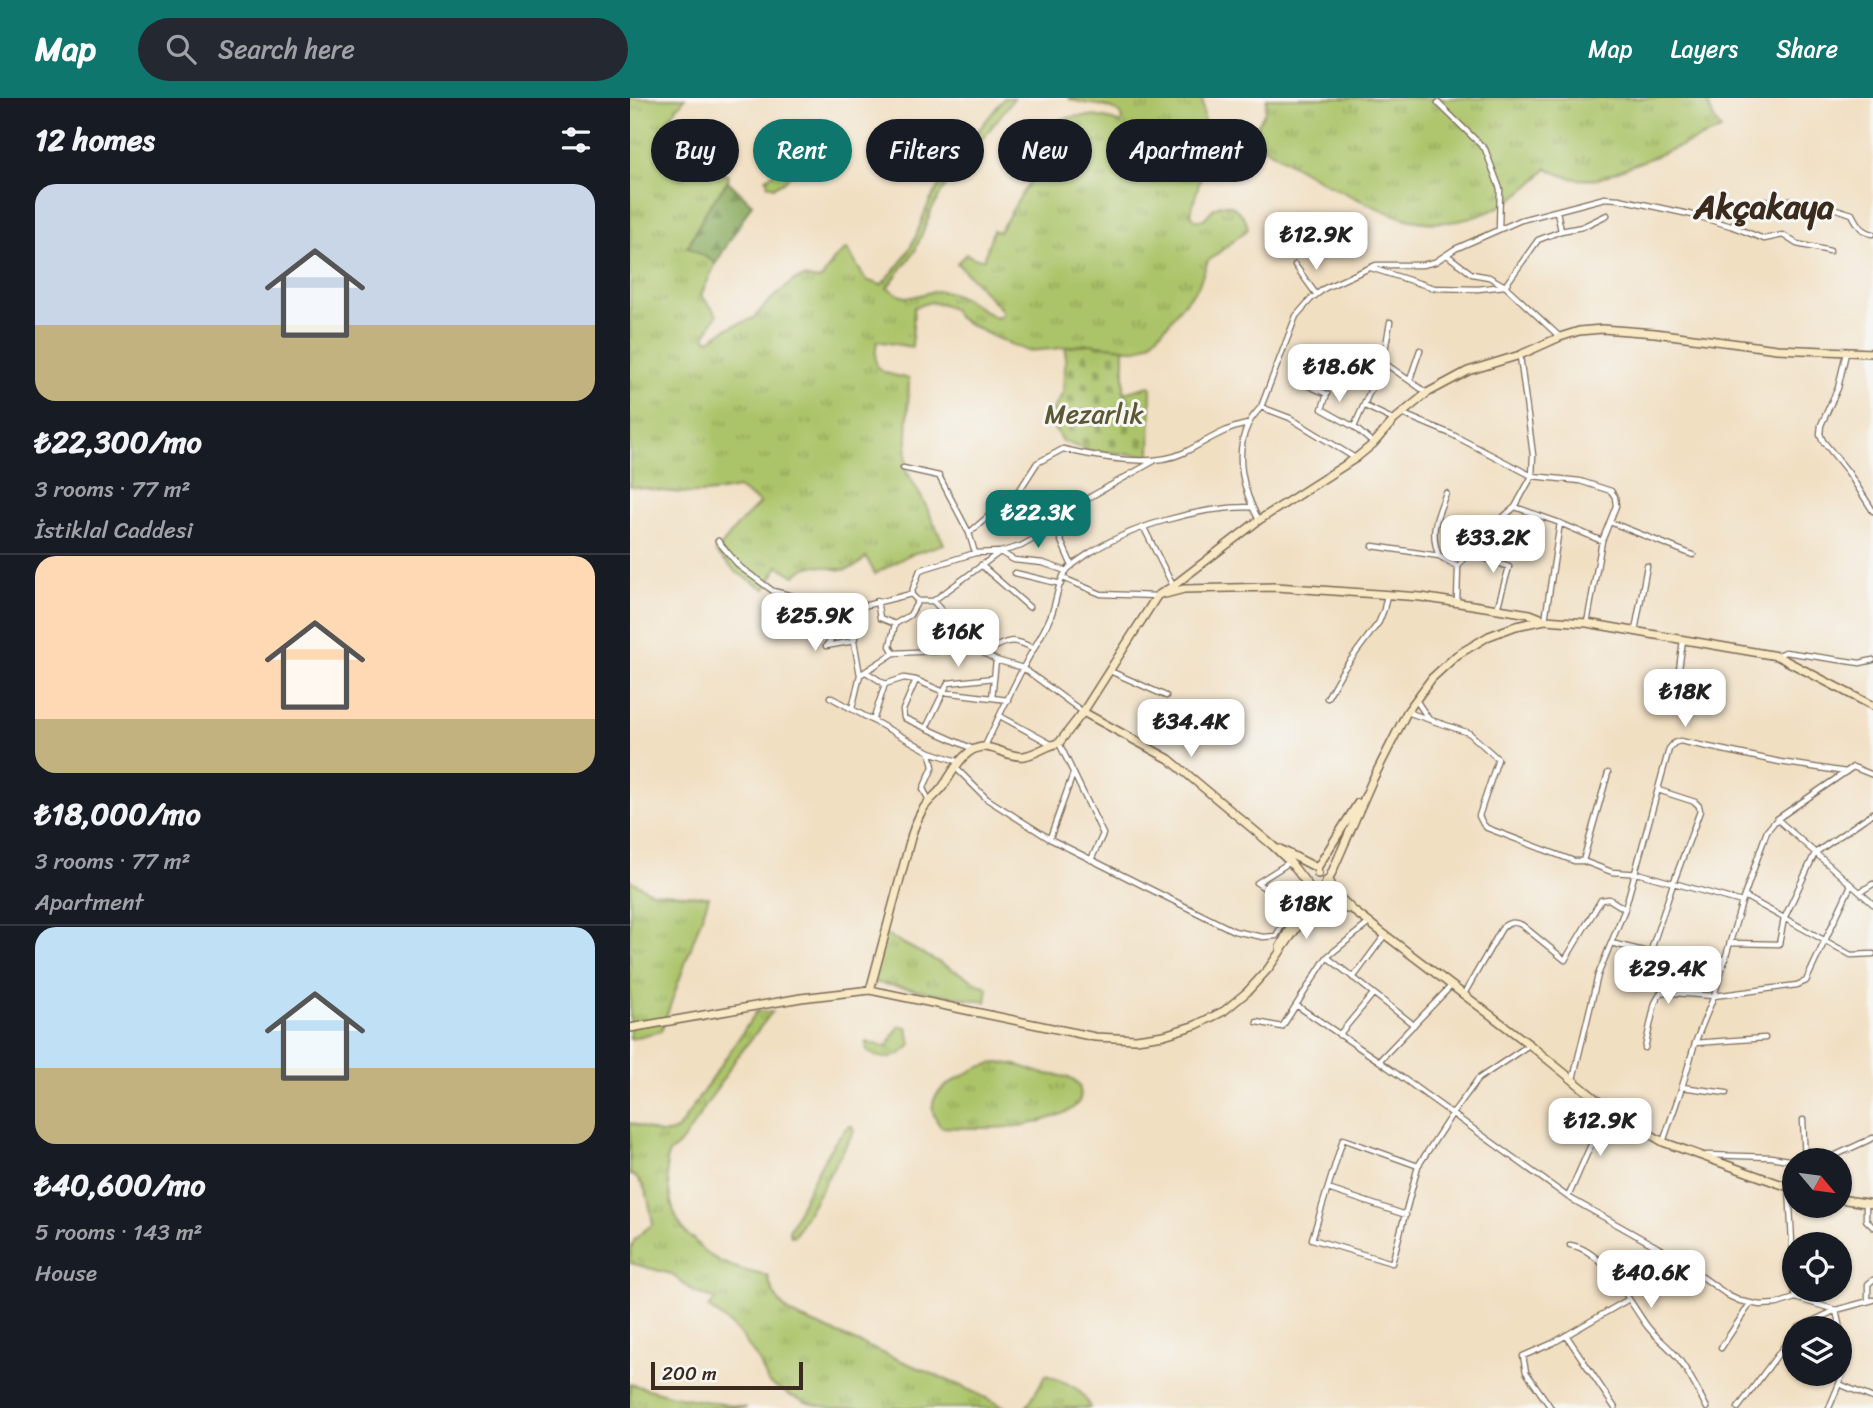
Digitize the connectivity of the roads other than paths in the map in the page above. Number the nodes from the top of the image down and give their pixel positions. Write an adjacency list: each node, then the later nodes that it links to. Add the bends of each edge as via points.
1 (1438, 103): 5 (street, via 1485,149 1500,189)
2 (1557, 211): 4 (street, via 1615,198); 5 (street); 6 (street)
3 (1607, 215): 6 (street)
4 (1731, 226): 7 (street, via 1750,206 1779,199 1831,206 1852,214 1860,228); 8 (street, via 1764,239 1783,235 1797,244)
5 (1499, 229): 9 (street)
6 (1561, 231): 12 (street, via 1538,240)
7 (1873, 234)
8 (1830, 251)
9 (1447, 256): 11 (street, via 1429,264); 12 (street, via 1472,274)
10 (1295, 265): 13 (street)
11 (1371, 267): 12 (street, via 1434,288); 13 (street)
12 (1505, 286): 15 (street)
13 (1316, 294): 25 (street, via 1294,321)
14 (1390, 322): 20 (street)
15 (1560, 337): 17 (street, via 1602,329); 19 (street)
16 (1420, 350): 21 (street)
17 (1846, 353): 18 (street); 38 (street, via 1820,434)
18 (1873, 353)
19 (1520, 355): 23 (street, via 1468,372); 34 (street)
20 (1383, 362): 21 (street); 24 (street)
21 (1410, 379): 23 (street)
22 (1302, 383): 29 (street, via 1327,394 1321,409)
23 (1427, 393): 26 (street)
24 (1365, 406): 27 (street); 29 (street)
25 (1261, 407): 28 (street); 31 (street, via 1290,418)
26 (1402, 414): 27 (street); 34 (street)
27 (1394, 420): 30 (street)
28 (1249, 424): 32 (street, via 1236,426 1180,455); 36 (street, via 1241,456)
29 (1354, 427): 30 (street)
30 (1373, 443): 31 (street)
31 (1356, 458): 39 (street)
32 (1154, 461): 42 (street, via 1090,497); 44 (street, via 1063,449 1037,463 1021,488)
33 (903, 467): 44 (street, via 939,476)
34 (1532, 476): 37 (street); 40 (street, via 1580,481 1611,491 1616,506)
35 (1446, 493): 52 (street, via 1433,530)
36 (1252, 507): 39 (street); 43 (street, via 1182,516)
37 (1515, 507): 41 (street); 49 (street)
38 (1873, 511)
39 (1259, 520): 61 (street)
40 (1609, 522): 46 (street); 51 (street)
41 (1560, 523): 46 (street); 73 (street)
42 (1055, 527): 48 (street); 54 (street)
43 (1144, 528): 54 (street, via 1099,547); 61 (street)
44 (969, 533): 50 (street)
45 (718, 541): 72 (street, via 740,567 773,591)
46 (1602, 541): 74 (street)
47 (1373, 546): 52 (street)
48 (1000, 552): 50 (street); 53 (street); 57 (street, via 1014,560)
49 (1467, 552): 56 (street); 71 (street, via 1509,567)
50 (975, 553): 62 (street, via 920,570)
51 (1693, 555)
52 (1439, 556): 56 (street)
53 (981, 565): 67 (street); 70 (street)
54 (1072, 566): 57 (street)
55 (1647, 566): 78 (street)
56 (1458, 567): 68 (street)
57 (1066, 571): 59 (street)
58 (1015, 573): 60 (street)
59 (1063, 578): 60 (street); 64 (street, via 1101,594)
60 (1061, 584): 81 (street)
61 (1173, 586): 64 (street)
62 (911, 594): 65 (street); 66 (street)
63 (1387, 594): 64 (street, via 1276,587 1184,589); 68 (street); 98 (street, via 1379,622)
64 (1157, 596): 88 (street)
65 (918, 600): 67 (street); 76 (street, via 910,615)
66 (877, 601): 69 (street); 76 (street, via 880,618)
67 (933, 601): 77 (street)
68 (1457, 602): 71 (street)
69 (863, 607): 72 (street); 80 (street)
70 (1029, 607)
71 (1497, 609): 73 (street)
72 (835, 613): 75 (street)
73 (1545, 621): 74 (street); 101 (street, via 1489,636 1457,655)
74 (1587, 623): 78 (street)
75 (843, 624): 80 (street); 80 (street, via 826,646)
76 (895, 624): 82 (street, via 890,646)
77 (954, 624): 82 (street, via 938,650); 83 (street)
78 (1635, 631): 79 (street)
79 (1683, 639): 84 (street); 99 (street, via 1677,684)
80 (854, 641): 90 (street)
81 (1034, 649): 83 (street, via 1020,641 1006,642); 87 (street)
82 (894, 653): 89 (street)
83 (984, 653): 85 (street)
84 (1777, 656): 86 (street, via 1785,652 1860,663); 102 (street)
85 (996, 660): 87 (street); 91 (street)
86 (1873, 660)
87 (1023, 668): 100 (street); 104 (street)
88 (1108, 671): 95 (street); 104 (street)
89 (866, 672): 90 (street); 93 (street)
90 (860, 675): 103 (street)
91 (994, 678): 94 (street, via 948,682); 97 (street)
92 (916, 680): 93 (street, via 904,678); 94 (street); 109 (street, via 902,710 904,718)
93 (885, 684): 108 (street)
94 (944, 692): 97 (street); 109 (street)
95 (1167, 696)
96 (830, 697): 103 (street)
97 (992, 698): 100 (street)
98 (1327, 698)
99 (1719, 698)
100 (1008, 700): 106 (street)
101 (1416, 700): 105 (street); 107 (street)
102 (1873, 706)
103 (852, 709): 108 (street)
104 (1083, 712): 110 (street); 125 (street, via 1170,759)
105 (1407, 712): 107 (street); 119 (street)
106 (1000, 716): 110 (street); 111 (street)
107 (1429, 718): 129 (street, via 1469,733 1498,759 1479,816 1483,824)
108 (873, 721): 113 (street)
109 (926, 728): 112 (street)
110 (1056, 743): 111 (street, via 1023,756); 116 (street)
111 (985, 746): 112 (street)
112 (974, 749): 114 (street)
113 (930, 752): 114 (street); 121 (street, via 933,767 923,789)
114 (958, 765): 121 (street); 124 (street, via 987,799)
115 (1846, 772): 118 (street, via 1853,767); 120 (street, via 1680,741 1669,748); 123 (street)
116 (1073, 773): 124 (street); 127 (street, via 1103,834)
117 (1608, 773): 129 (street)
118 (1873, 775)
119 (1372, 781): 130 (street); 132 (street)
120 (1658, 790): 131 (street); 133 (street, via 1695,802 1700,808)
121 (929, 800): 156 (street, via 912,834)
122 (1873, 813): 126 (street)
123 (1777, 819): 126 (street); 139 (street, via 1767,831)
124 (1050, 838): 127 (street)
125 (1272, 845): 128 (street); 130 (street)
126 (1815, 853): 136 (street); 143 (street)
127 (1091, 860): 128 (street, via 1234,931 1263,937 1276,936 1288,908 1257,883)
128 (1290, 862): 135 (street)
129 (1583, 862): 131 (street)
130 (1317, 871): 132 (street); 135 (street)
131 (1636, 874): 133 (street); 141 (street)
132 (1328, 880): 138 (street); 142 (street)
133 (1672, 884): 139 (street); 149 (street)
134 (1873, 884): 137 (street)
135 (1309, 885): 138 (street); 153 (street)
136 (1851, 885): 137 (street); 146 (street)
137 (1860, 892): 140 (street)
138 (1319, 893): 142 (street); 153 (street)
139 (1743, 899): 143 (street); 148 (street)
140 (1873, 904)
141 (1625, 909): 147 (street); 158 (street, via 1609,899 1601,900 1565,960 1522,925 1508,923)
142 (1355, 912): 144 (street)
143 (1784, 919): 146 (street); 148 (street, via 1779,944)
144 (1369, 923): 145 (street); 151 (street)
145 (1385, 935): 154 (street); 155 (street)
146 (1824, 941): 150 (street, via 1851,955); 159 (street, via 1802,984)
147 (1611, 943): 149 (street); 170 (street, via 1598,975)
148 (1730, 943): 152 (street)
149 (1650, 953): 152 (street, via 1676,959)
150 (1873, 954)
151 (1327, 957): 154 (street); 160 (street)
152 (1726, 959): 159 (street)
153 (1268, 969): 156 (street, via 1224,1011 1196,1025 1136,1039 1095,1037)
154 (1353, 978): 157 (street)
155 (1451, 985): 158 (street); 162 (street)
156 (870, 990): 163 (street)
157 (1373, 994): 162 (street); 164 (street)
158 (1464, 995): 167 (street)
159 (1714, 996): 166 (street); 168 (street, via 1661,992)
160 (1296, 1005): 161 (street, via 1282,1027); 164 (street)
161 (1257, 1022)
162 (1414, 1025): 169 (street)
163 (630, 1028)
164 (1339, 1035): 169 (street)
165 (1765, 1038): 166 (street)
166 (1695, 1043): 171 (street)
167 (1530, 1045): 170 (street); 174 (street, via 1478,1079)
168 (1645, 1048)
169 (1379, 1061): 174 (street)
170 (1573, 1079): 173 (street)
171 (1682, 1087): 172 (street); 177 (street)
172 (1726, 1093)
173 (1607, 1108): 177 (street); 185 (street)
174 (1452, 1114): 182 (street); 185 (street)
175 (1803, 1120): 178 (street)
176 (1873, 1138): 179 (street)
177 (1663, 1142): 180 (street)
178 (1804, 1148)
179 (1851, 1148)
180 (1699, 1155): 181 (street); 183 (street)
181 (1782, 1159)
182 (1418, 1167): 184 (street, via 1343,1139); 188 (street)
183 (1782, 1185)
184 (1328, 1189): 188 (street); 188 (street, via 1312,1239 1392,1263)
185 (1568, 1197): 196 (street, via 1673,1256 1729,1296)
186 (1852, 1201): 187 (street)
187 (1870, 1204): 189 (street, via 1866,1220)
188 (1406, 1215)
189 (1873, 1227)
190 (1570, 1245): 192 (street, via 1586,1250 1604,1265)
191 (1873, 1280): 193 (street, via 1868,1284)
192 (1629, 1299): 200 (street); 208 (street, via 1678,1358)
193 (1871, 1300): 197 (street)
194 (1782, 1302): 196 (street)
195 (1809, 1302): 197 (street)
196 (1750, 1304): 201 (street)
197 (1836, 1310): 198 (street); 199 (street)
198 (1823, 1316)
199 (1837, 1316)
200 (1566, 1335): 206 (street, via 1523,1356 1527,1372); 207 (street)
201 (1721, 1348)
202 (1782, 1349): 209 (street)
203 (1838, 1386): 210 (street)
204 (1844, 1386): 205 (street)
205 (1873, 1398)
206 (1551, 1408)
207 (1615, 1408)
208 (1707, 1408)
209 (1738, 1408)
210 (1829, 1408)

